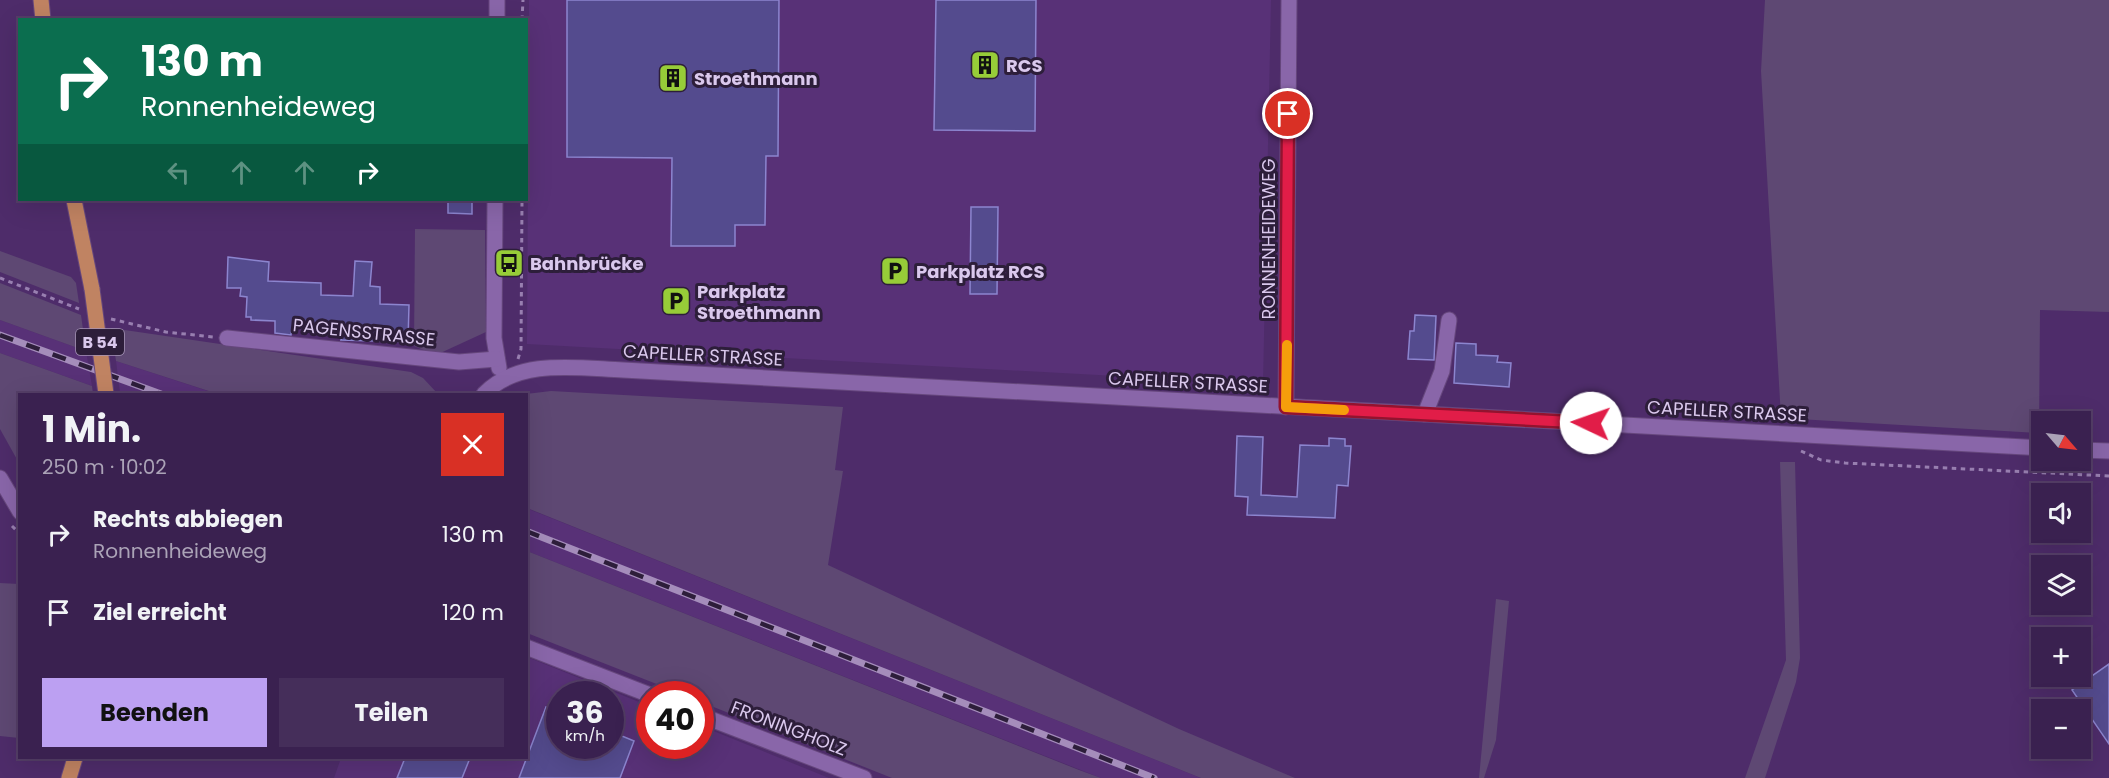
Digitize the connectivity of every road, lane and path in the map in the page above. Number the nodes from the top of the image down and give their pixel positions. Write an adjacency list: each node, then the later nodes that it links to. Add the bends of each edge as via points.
1 (41, 0): 5 (main road)
2 (497, 0): 6 (street)
3 (522, 0): 7 (path)
4 (1288, 0): 17 (street, RONNENHEIDEWEG)
5 (43, 18)
6 (497, 18)
7 (522, 18)
8 (74, 201): 15 (main road, B 54, bridge, via 92,289)
9 (495, 201): 13 (street)
10 (522, 201): 14 (path, via 521,349)
11 (1449, 320): 18 (street, via 1442,371)
12 (227, 338): 13 (street, PAGENSSTRASSE, via 459,362)
13 (497, 359): 14 (street)
14 (508, 376): 16 (street); 17 (street, CAPELLER STRASSE, via 564,368 623,370)
15 (106, 393)
16 (485, 393)
17 (1286, 407): 18 (street, CAPELLER STRASSE)
18 (1425, 414): 19 (street, CAPELLER STRASSE)
19 (2031, 447)
20 (2091, 451): 21 (street)
21 (2109, 452)
22 (0, 478): 23 (street); 24 (street)
23 (18, 494)
24 (18, 509)
25 (528, 648): 26 (street)
26 (636, 690)
27 (714, 720): 30 (street, FRONINGHOLZ)
28 (75, 759): 29 (main road)
29 (69, 778)
30 (864, 778)

